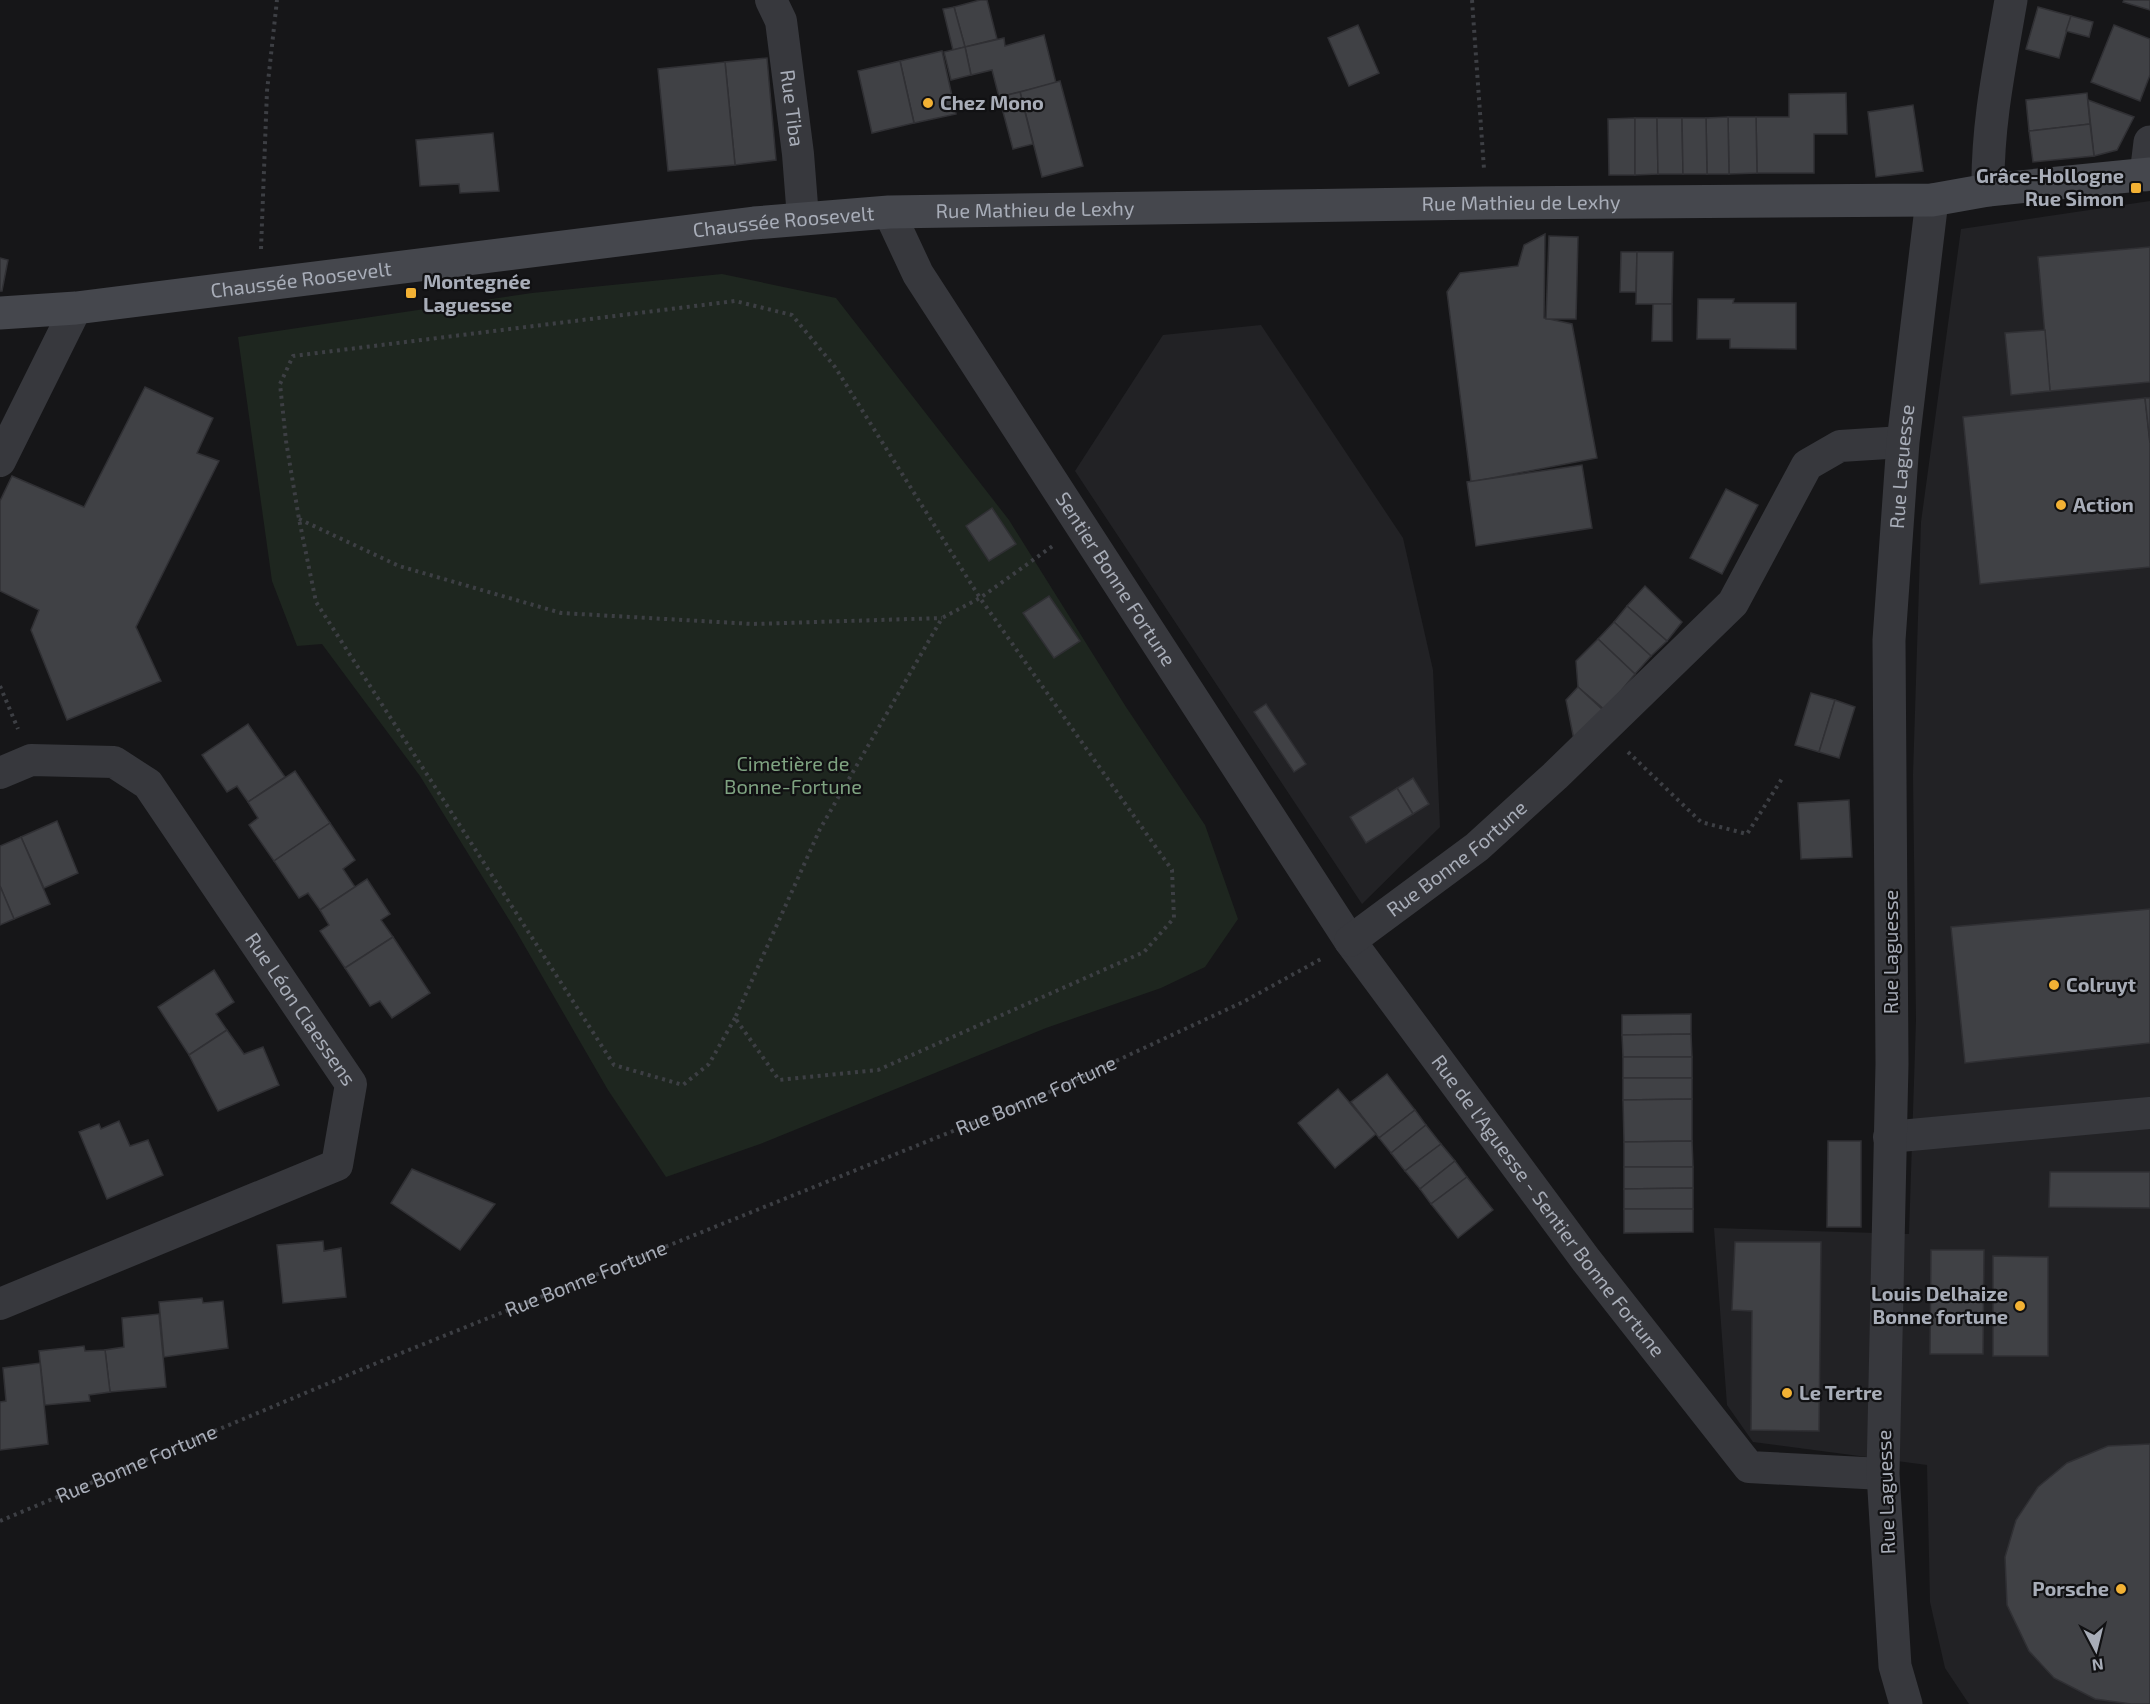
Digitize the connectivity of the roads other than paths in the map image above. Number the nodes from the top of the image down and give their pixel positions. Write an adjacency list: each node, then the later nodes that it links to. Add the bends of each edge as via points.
1 (2011, 0): 5 (street, via 1993,101)
2 (776, 10): 8 (street, Rue Tiba, via 798,154)
3 (2150, 142): 4 (street)
4 (2148, 175): 5 (main road, Rue Mathieu de Lexhy)
5 (1988, 190): 6 (main road, Rue Mathieu de Lexhy)
6 (1932, 200): 7 (main road, Rue Mathieu de Lexhy); 11 (street, Rue Laguesse)
7 (889, 212): 8 (main road, Chaussée Roosevelt); 14 (street, Sentier Bonne Fortune, via 918,274)
8 (803, 218): 9 (main road, Chaussée Roosevelt)
9 (76, 308): 10 (main road, Chaussée Roosevelt); 12 (street)
10 (0, 313)
11 (1903, 442): 14 (street, Rue Bonne Fortune, via 1840,446 1807,465 1733,603 1477,847); 16 (street, Rue Laguesse, via 1889,640)
12 (0, 461)
13 (0, 773): 17 (street, Rue Léon Claessens, via 31,760 114,762 148,784 351,1084 337,1166)
14 (1350, 941): 18 (street, Rue de l'Aguesse - Sentier Bonne Fortune, via 1586,1260 1749,1467)
15 (2150, 1113): 16 (street)
16 (1889, 1137): 18 (street, Rue Laguesse)
17 (0, 1304)
18 (1883, 1474): 19 (street, Rue Laguesse, via 1895,1666)
19 (1906, 1704)

